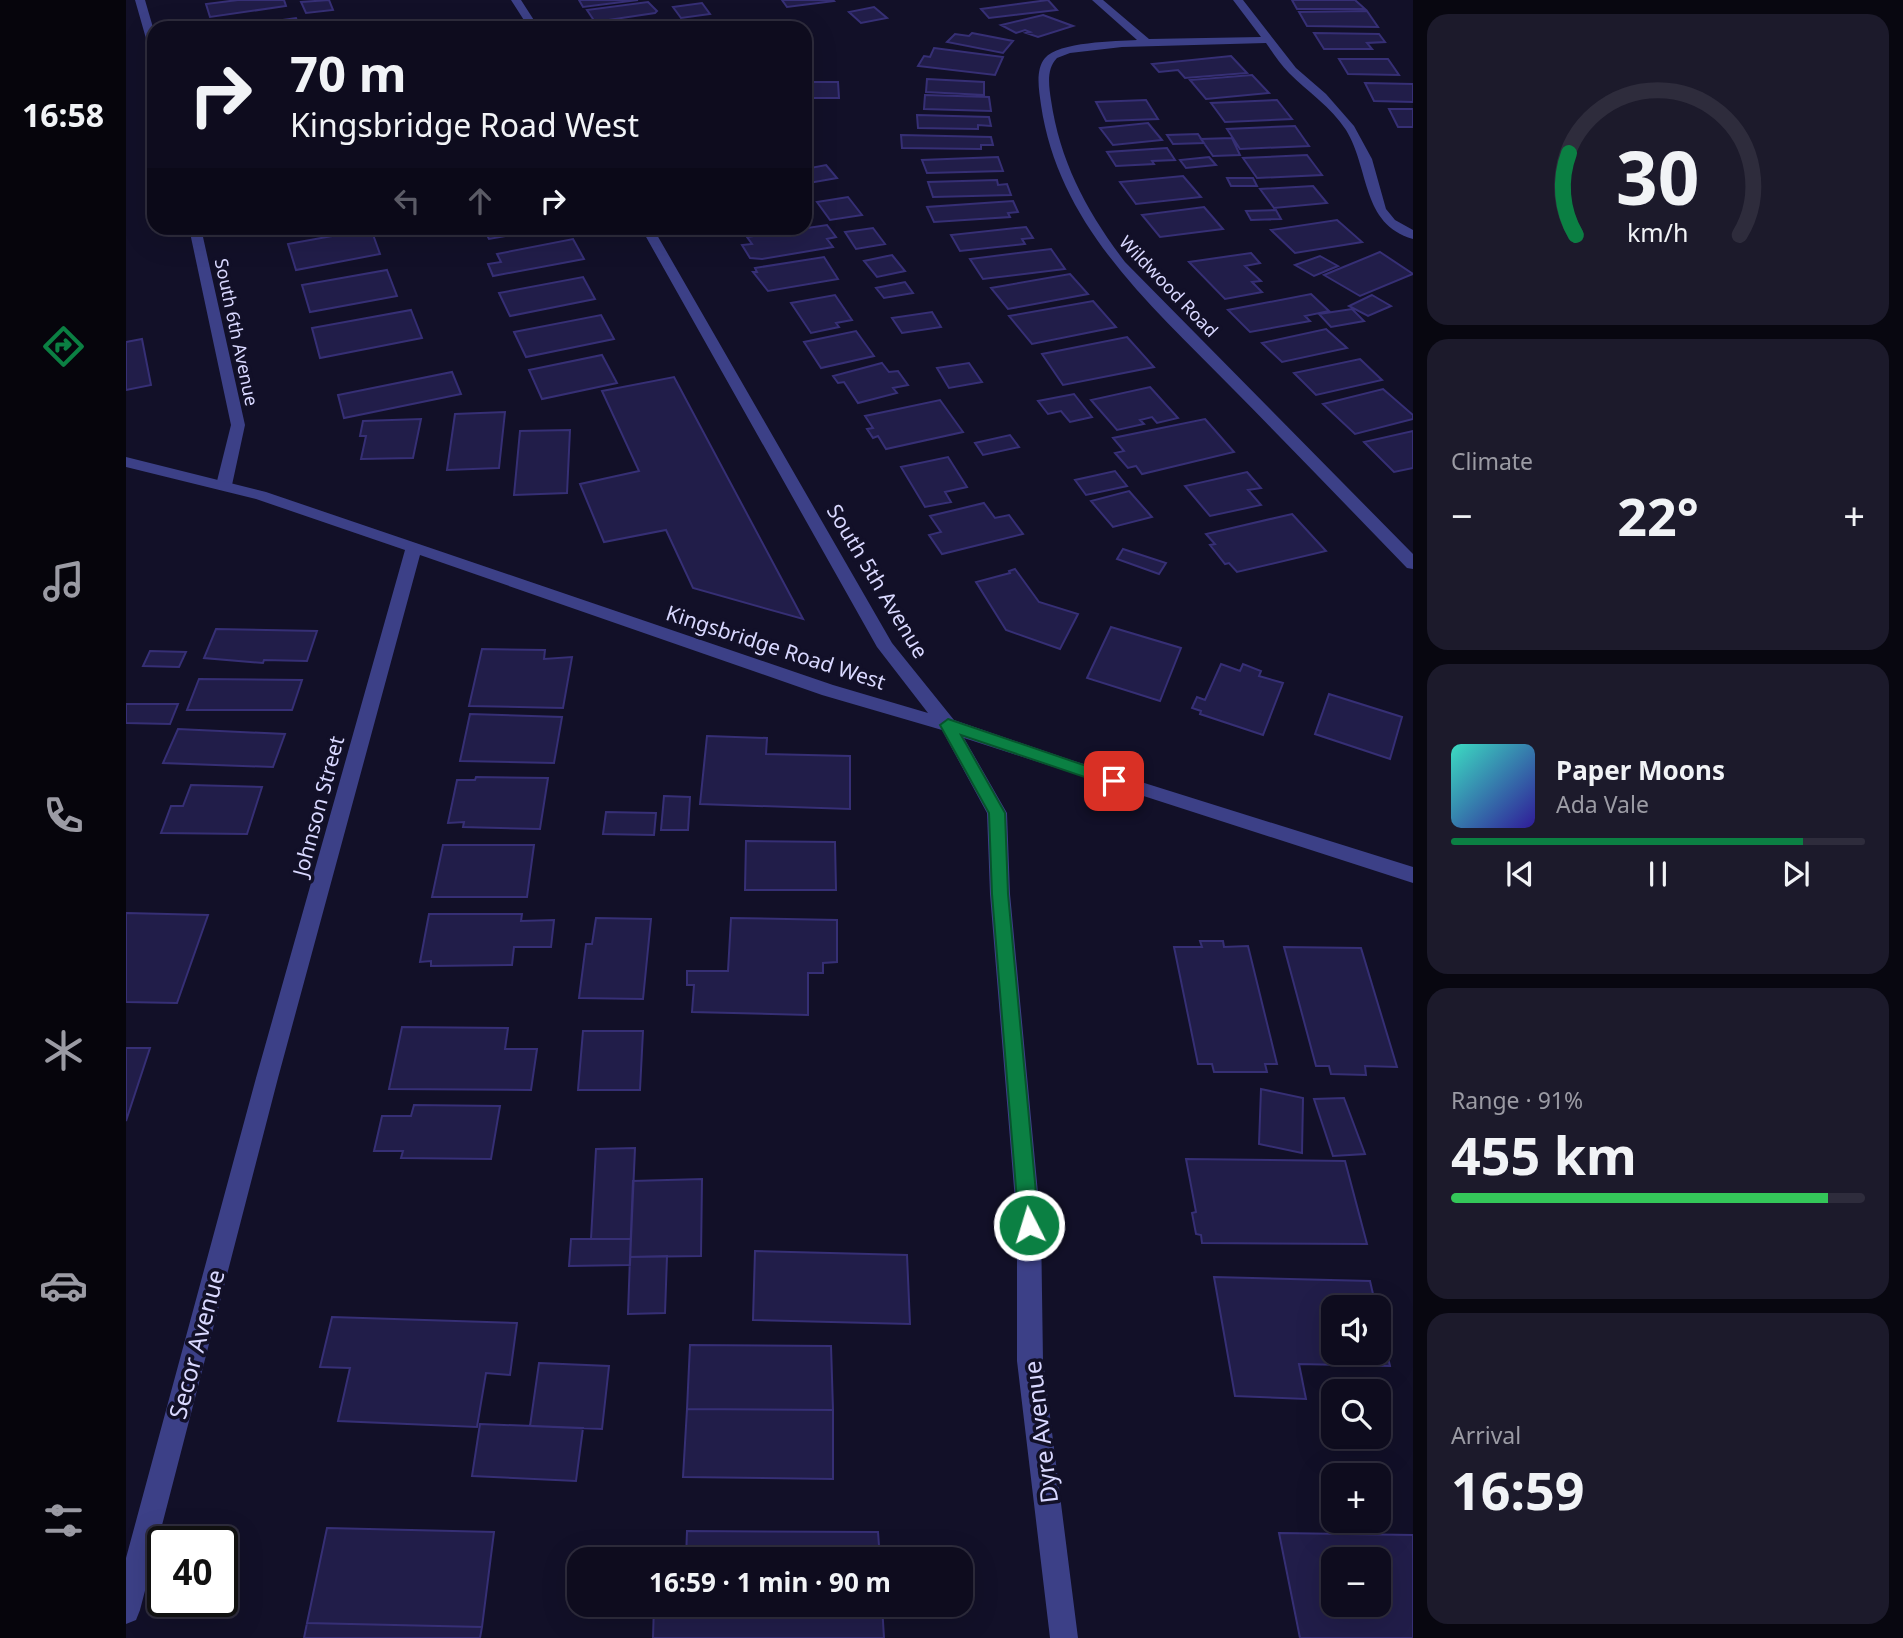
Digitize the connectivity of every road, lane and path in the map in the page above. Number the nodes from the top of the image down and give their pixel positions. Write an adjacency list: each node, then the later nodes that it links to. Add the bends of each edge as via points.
1 (140, 0): 6 (street)
2 (516, 0): 5 (street)
3 (1097, 0): 8 (street)
4 (1238, 0): 7 (street)
5 (530, 21)
6 (147, 24)
7 (1266, 40): 8 (street, Wildwood Road); 11 (street, via 1350,128 1366,159 1380,210 1391,223)
8 (1148, 44): 15 (street, Wildwood Road, via 1068,51 1047,62 1044,87 1050,138 1087,223 1120,265)
9 (197, 235): 13 (street, South 6th Avenue, via 238,425)
10 (651, 235): 16 (street, South 5th Avenue, via 887,647)
11 (1413, 235)
12 (126, 462): 13 (street, Kingsbridge Road West)
13 (223, 485): 14 (street, Kingsbridge Road West)
14 (414, 547): 16 (street, Kingsbridge Road West, via 828,690); 18 (street, Johnson Street)
15 (1413, 564)
16 (948, 725): 17 (street, Kingsbridge Road West); 19 (street, South 5th Avenue, via 997,813)
17 (1413, 875)
18 (267, 1078): 20 (street, Secor Avenue)
19 (1029, 1225): 21 (street, Dyre Avenue, via 1030,1361)
20 (126, 1610)
21 (1064, 1638)

